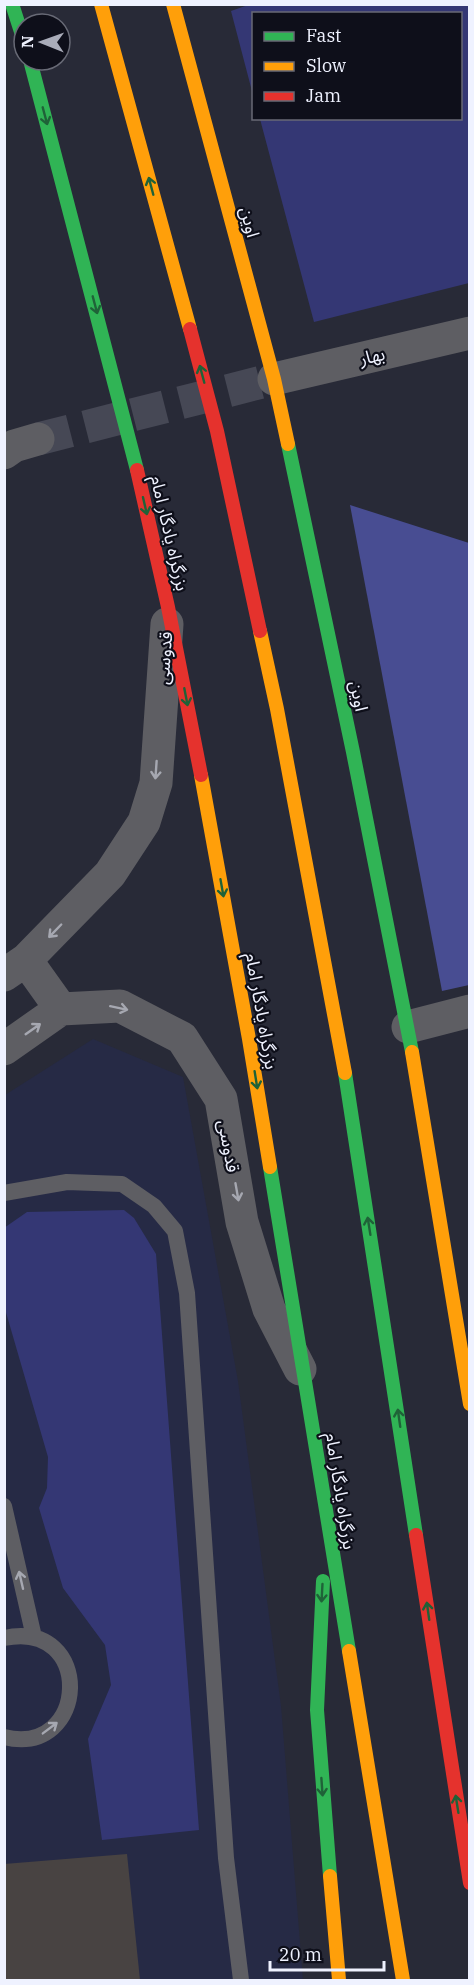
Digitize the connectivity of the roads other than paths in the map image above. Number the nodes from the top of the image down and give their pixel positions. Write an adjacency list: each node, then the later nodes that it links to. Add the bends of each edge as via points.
1 (100, 4): 22 (main road, one-way to 1, via 338,1027 277,709 217,431)
2 (173, 4): 5 (main road, اوین)
3 (33, 72): 8 (main road, بزرگراه یادگار امام, one-way to 8, via 132,449)
4 (470, 333): 5 (street, بهار)
5 (274, 379): 12 (main road, اوین)
6 (38, 440): 7 (street)
7 (4, 453)
8 (168, 607): 9 (street, قدوسی, one-way to 9, via 156,783 144,822 110,874); 15 (main road, بزرگراه یادگار امام, one-way to 15, via 249,1039)
9 (15, 968): 10 (street)
10 (61, 1009): 13 (street, one-way to 10); 15 (street, قدوسی, one-way to 15, via 120,1006 182,1038 221,1099 242,1222 269,1309)
11 (470, 1011): 12 (street)
12 (408, 1027): 16 (main road, اوین)
13 (4, 1049)
14 (4, 1193): 23 (lane, via 67,1182 122,1184 154,1206 176,1231 187,1293 226,1858)
15 (306, 1379): 18 (main road, بزرگراه یادگار امام)
16 (470, 1404)
17 (4, 1506): 19 (lane, one-way to 17)
18 (326, 1513): 24 (main road, one-way to 24, via 317,1710); 25 (main road, بزرگراه یادگار امام)
19 (34, 1637): 20 (lane); 21 (lane, one-way to 19, via 34,1737 50,1729 62,1718 69,1703 69,1670 61,1656)
20 (4, 1638)
21 (4, 1737)
22 (470, 1883)
23 (241, 1980)
24 (339, 1980)
25 (403, 1980)

